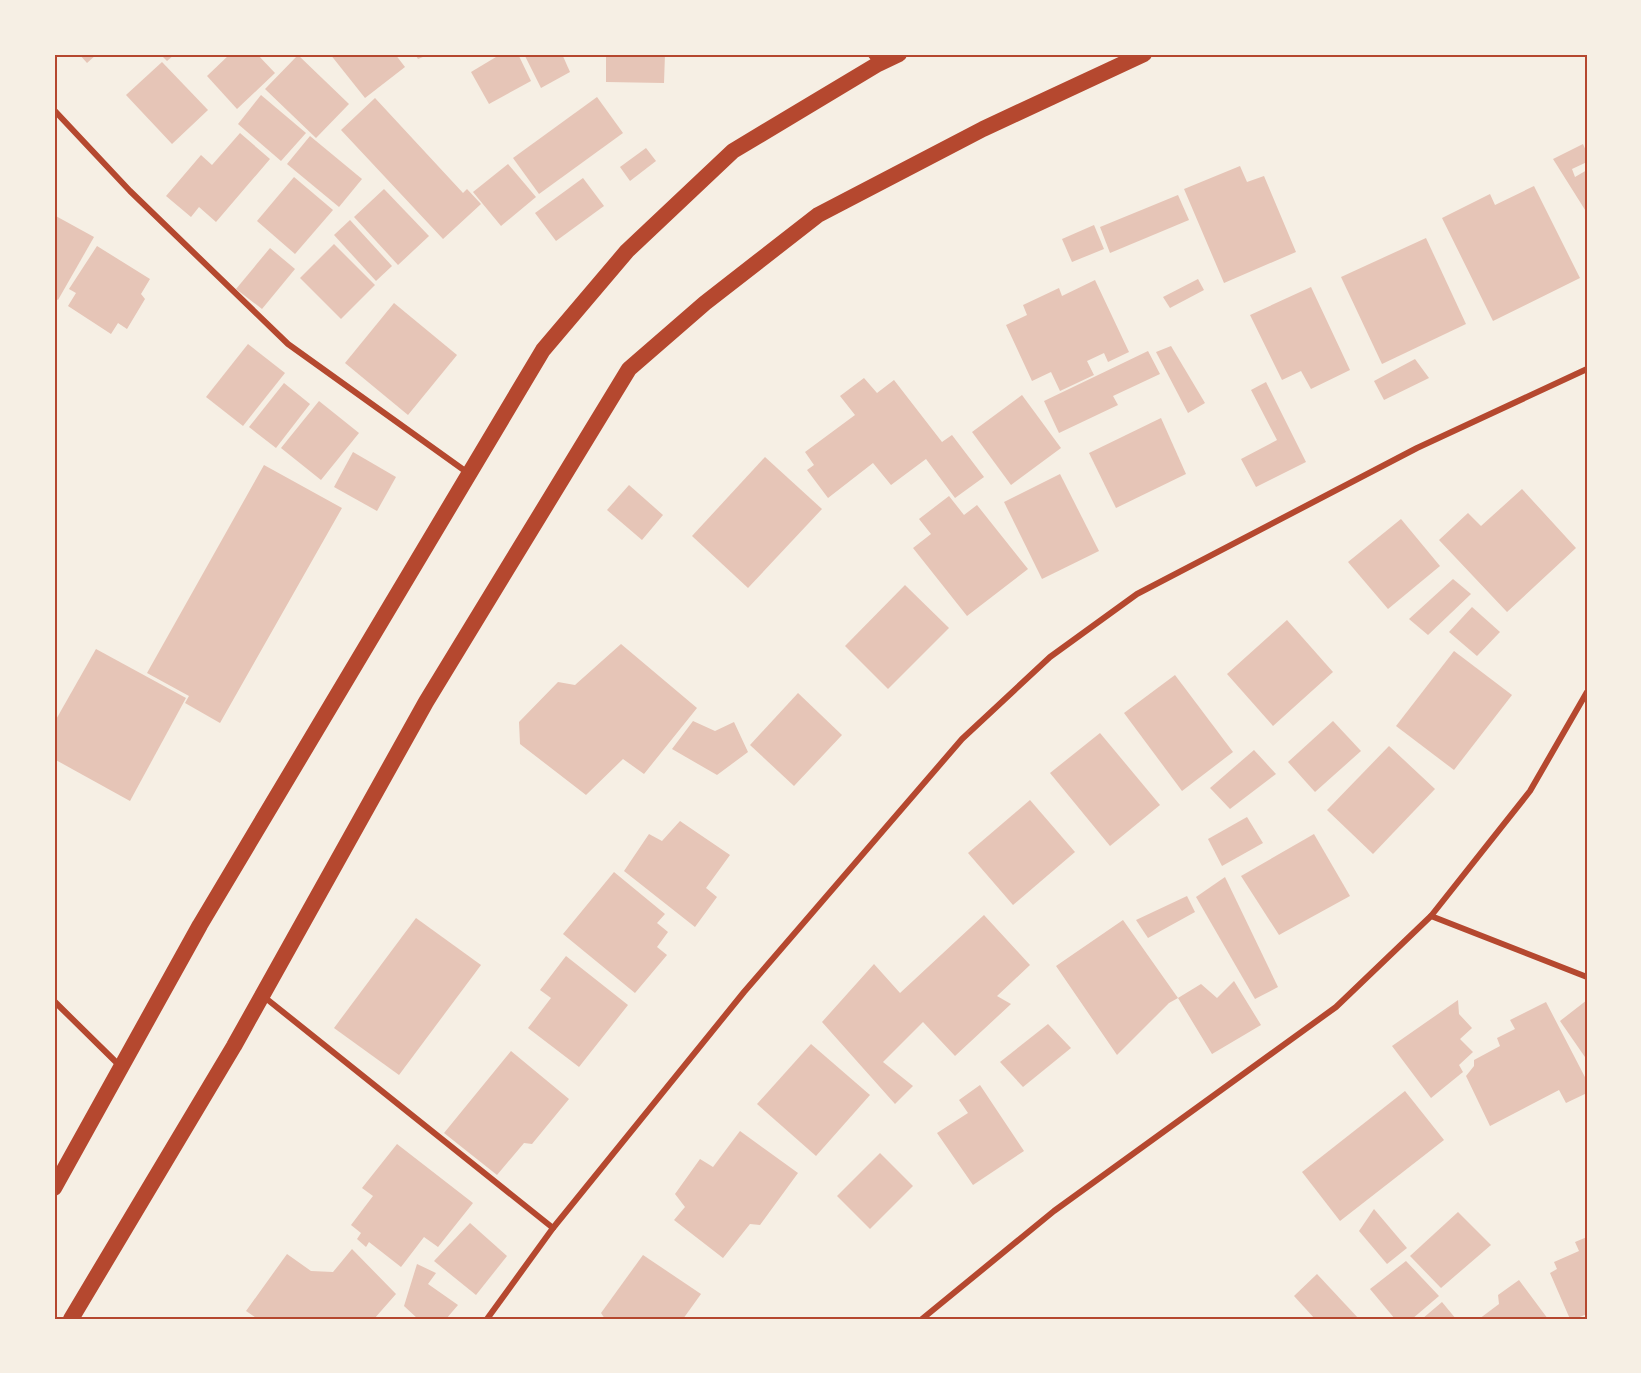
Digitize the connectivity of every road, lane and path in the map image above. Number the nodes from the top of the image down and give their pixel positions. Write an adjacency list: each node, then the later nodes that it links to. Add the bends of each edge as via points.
1 (899, 54): 3 (highway)
2 (1144, 54): 10 (highway, via 983,129 818,216 705,303 629,369 426,702)
3 (874, 59): 6 (highway, via 733,151 627,251 543,350)
4 (54, 110): 6 (street, via 130,191 288,344)
5 (1587, 369): 14 (street, via 1417,448 1137,594 1050,657 962,739 744,992)
6 (468, 473): 12 (highway, via 200,925)
7 (1587, 692): 8 (street, via 1530,791)
8 (1431, 916): 9 (street); 17 (street, via 1336,1007 1054,1211)
9 (1587, 977)
10 (262, 996): 14 (street); 15 (highway)
11 (54, 1001): 12 (street)
12 (121, 1067): 13 (highway)
13 (54, 1188)
14 (554, 1228): 16 (street)
15 (71, 1319)
16 (487, 1319)
17 (922, 1319)

